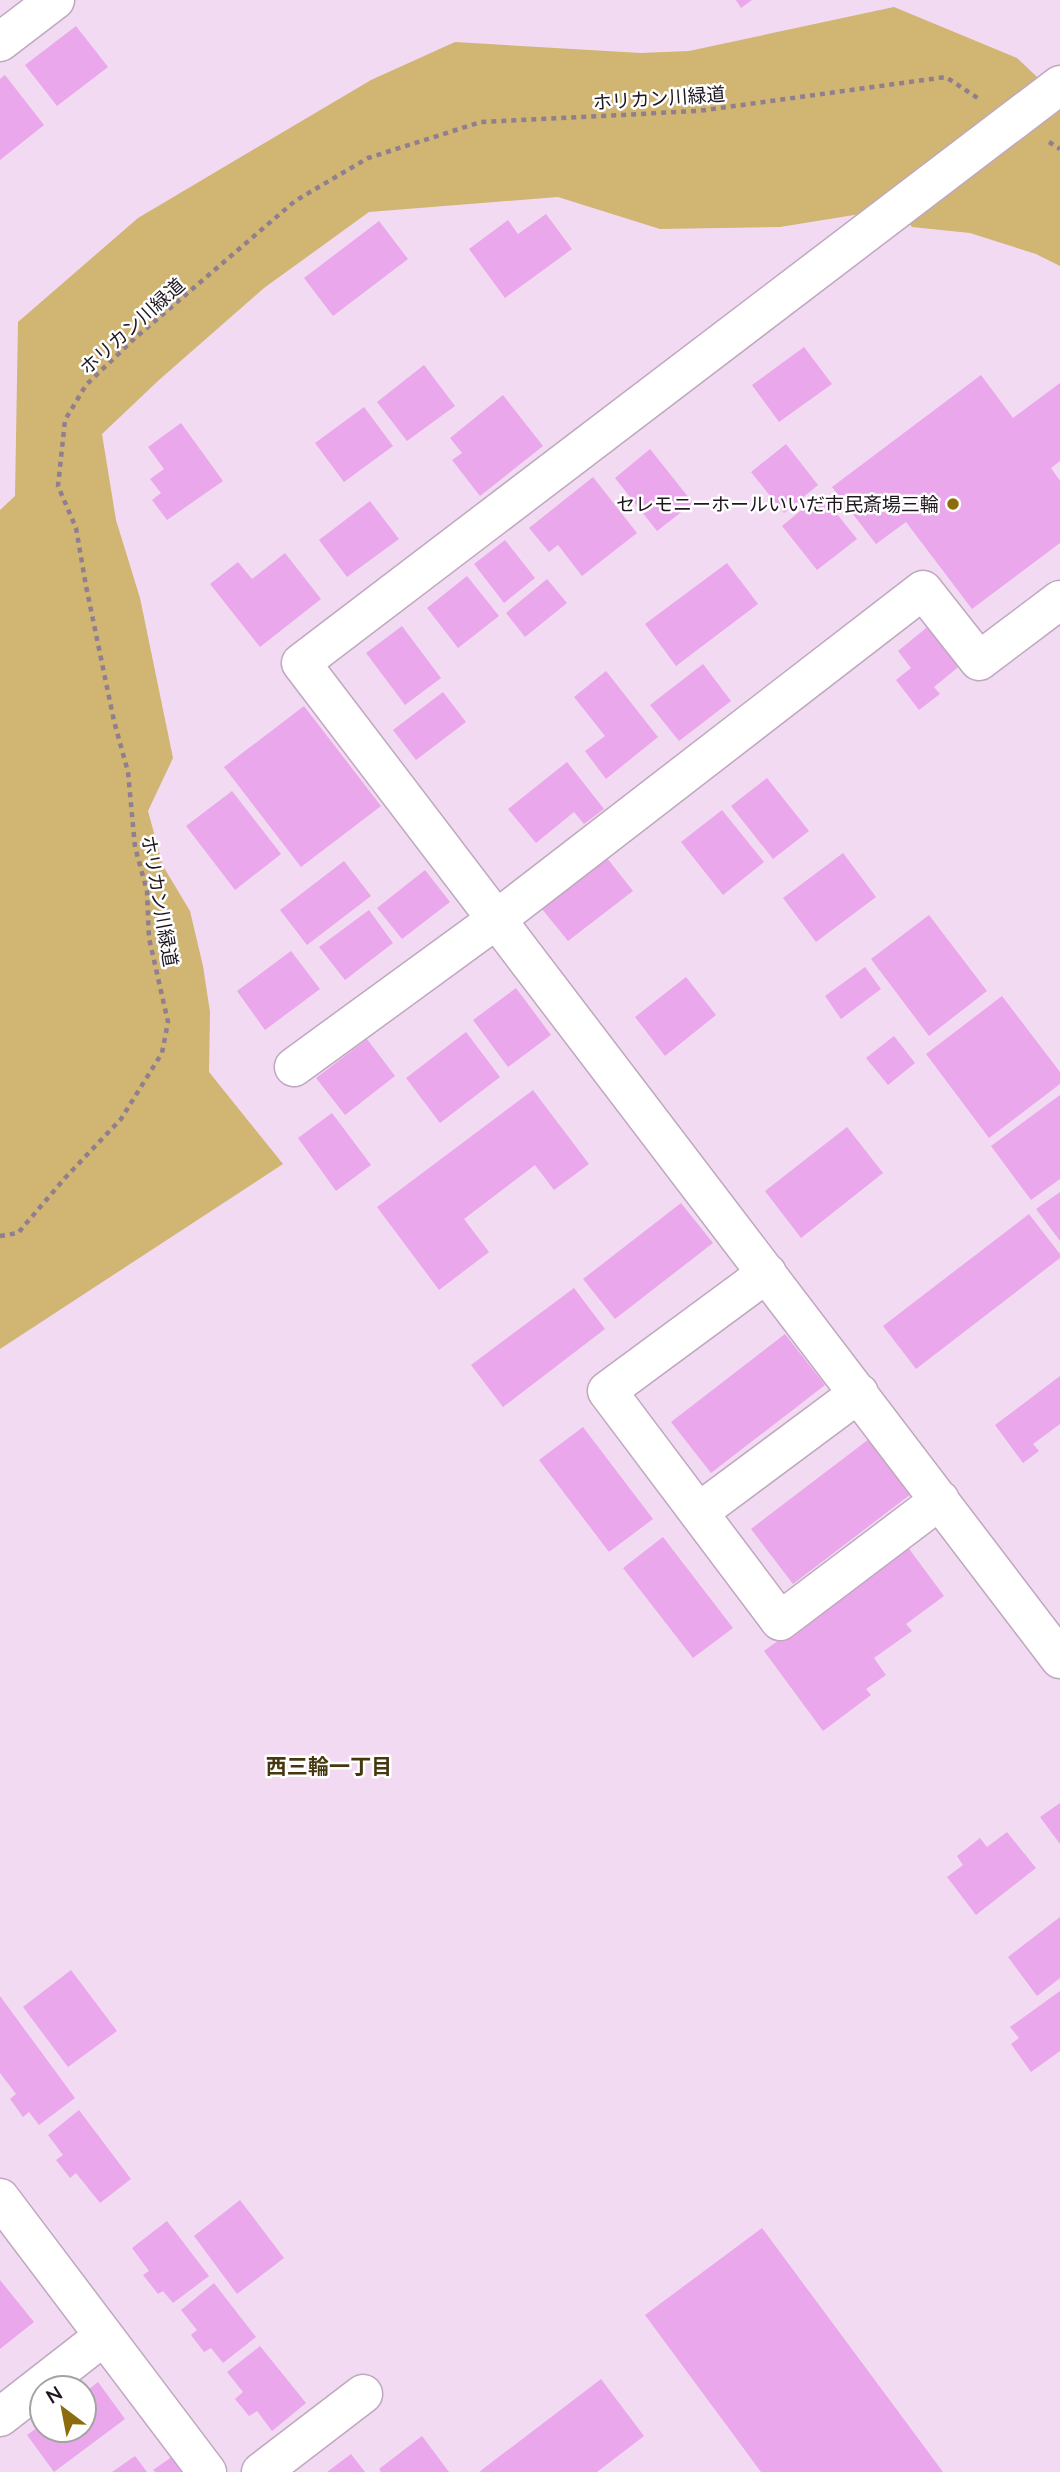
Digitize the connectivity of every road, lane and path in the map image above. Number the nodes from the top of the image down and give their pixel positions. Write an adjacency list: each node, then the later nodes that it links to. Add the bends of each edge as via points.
1 (55, 0): 2 (street)
2 (0, 42)
3 (1060, 85): 8 (street, via 301,663)
4 (989, 106): 10 (path, ホリカン川緑道, via 946,78 698,111 481,122 368,158 295,201 86,385 65,420 58,485 76,528 128,772 135,848 147,891 149,937 169,1022 162,1053 121,1119 18,1233)
5 (1040, 138): 6 (path)
6 (1060, 149)
7 (1060, 600): 8 (street, via 979,662 923,590)
8 (497, 919): 9 (street); 11 (street)
9 (294, 1067)
10 (0, 1236)
11 (767, 1273): 12 (street); 14 (street, via 607,1391)
12 (859, 1393): 13 (street); 14 (street)
13 (940, 1500): 14 (street, via 780,1620); 15 (street)
14 (699, 1512)
15 (1060, 1659)
16 (0, 2198): 17 (street)
17 (104, 2336): 19 (street); 20 (street)
18 (363, 2394): 21 (street)
19 (0, 2417)
20 (207, 2472)
21 (261, 2472)

